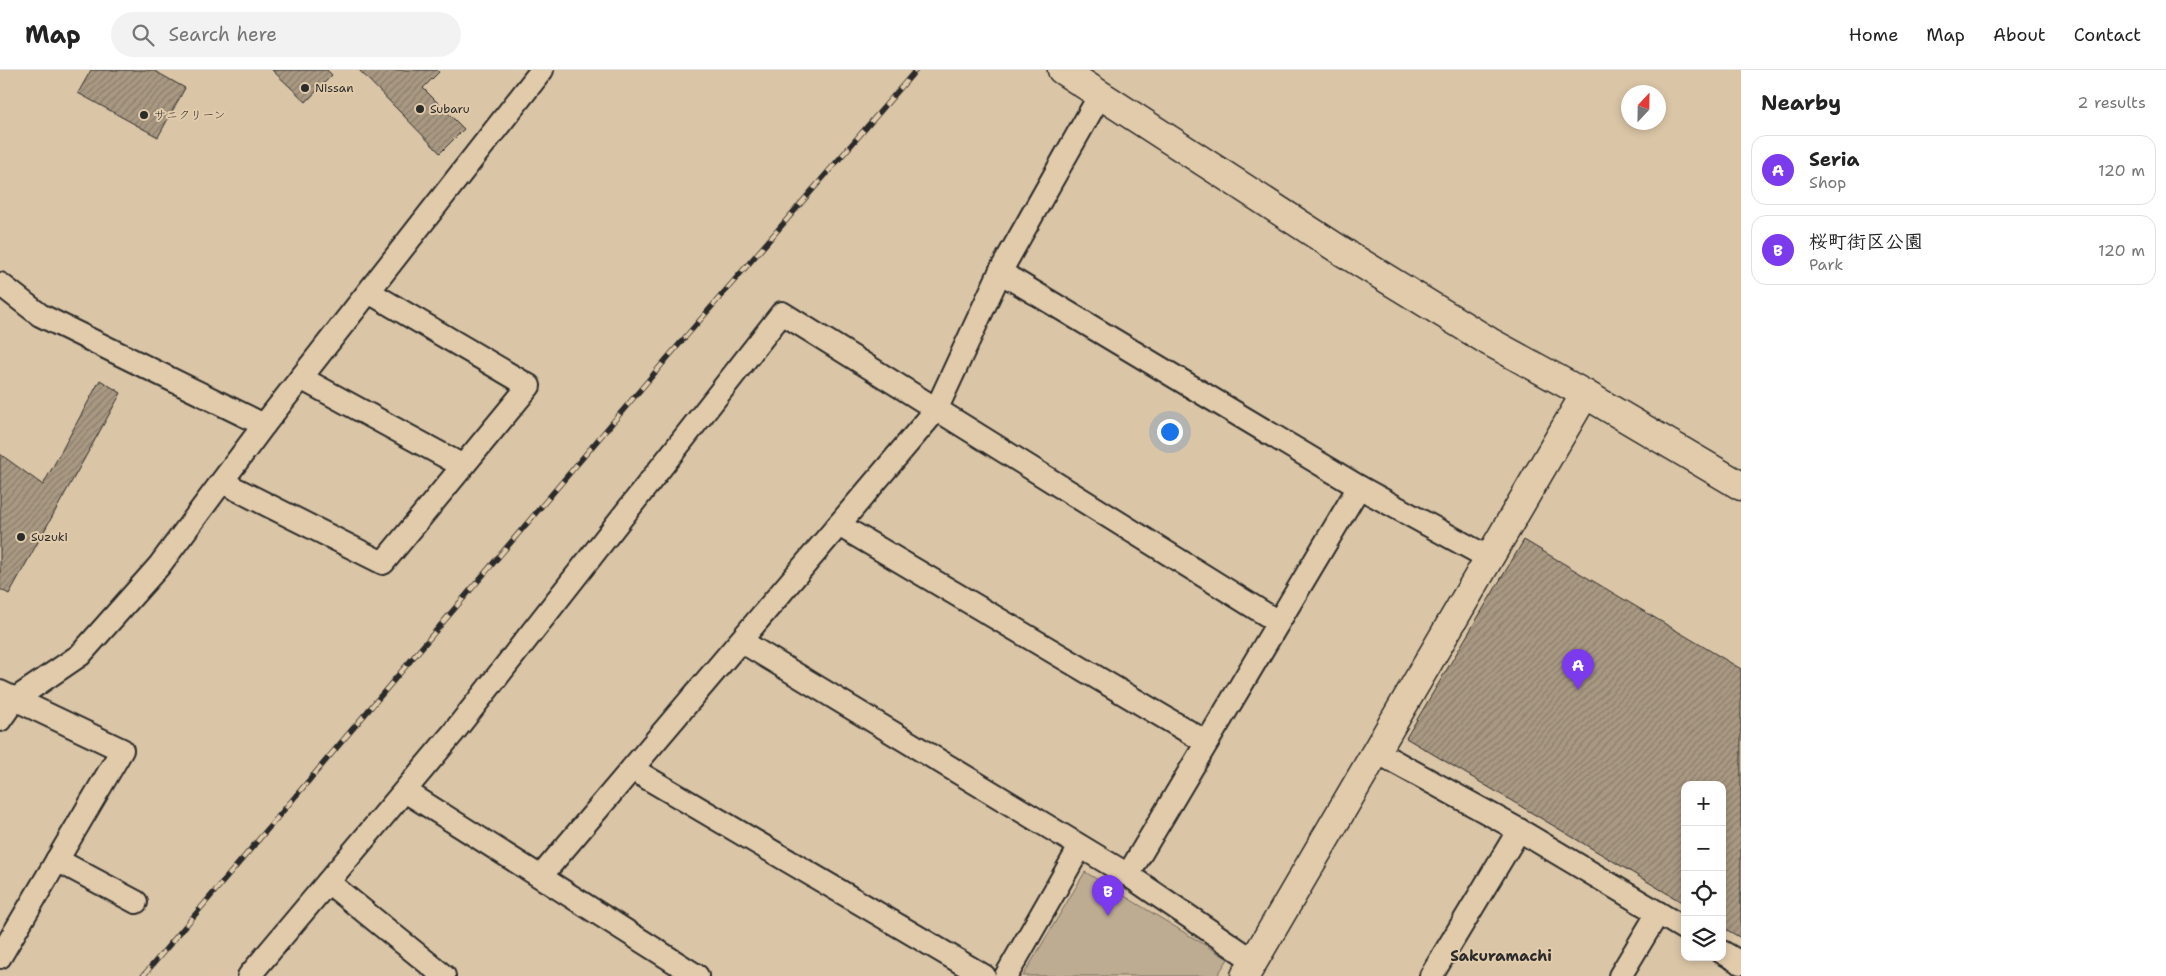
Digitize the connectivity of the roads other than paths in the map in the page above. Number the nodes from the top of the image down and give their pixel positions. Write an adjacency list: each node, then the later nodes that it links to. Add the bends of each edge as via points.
1 (542, 70): 6 (street)
2 (1062, 70): 3 (street)
3 (1100, 95): 4 (street); 8 (street, via 1343,252 1482,337)
4 (1000, 272): 9 (street); 14 (street)
5 (0, 284): 10 (street, via 40,315)
6 (369, 292): 7 (street); 11 (street, via 529,386)
7 (301, 378): 10 (street); 11 (street)
8 (1585, 394): 13 (street); 16 (street)
9 (936, 410): 15 (street); 17 (street); 24 (street, via 782,313)
10 (264, 425): 12 (street)
11 (463, 466): 12 (street, via 383,563)
12 (222, 482): 19 (street, via 159,566 80,655)
13 (1741, 486)
14 (1359, 487): 16 (street); 17 (street)
15 (839, 525): 18 (street); 21 (street)
16 (1489, 558): 22 (street)
17 (1278, 622): 21 (street)
18 (741, 641): 23 (street); 26 (street)
19 (7, 696): 20 (street); 27 (street, via 122,750)
20 (0, 720)
21 (1206, 742): 28 (street)
22 (1377, 752): 25 (street); 37 (street)
23 (632, 769): 29 (street); 41 (street)
24 (405, 791): 29 (street); 30 (street)
25 (1519, 830): 32 (street); 43 (street)
26 (1080, 847): 28 (street); 42 (street)
27 (57, 860): 31 (street); 35 (street)
28 (1128, 875): 37 (street)
29 (541, 876): 40 (street)
30 (328, 882): 38 (street); 39 (street)
31 (136, 902)
32 (1658, 913): 33 (street); 44 (street)
33 (1681, 927)
34 (1726, 954): 36 (street)
35 (0, 957)
36 (1741, 963)
37 (1250, 969)
38 (249, 976)
39 (444, 976)
40 (697, 976)
41 (984, 976)
42 (1006, 976)
43 (1431, 976)
44 (1620, 976)

